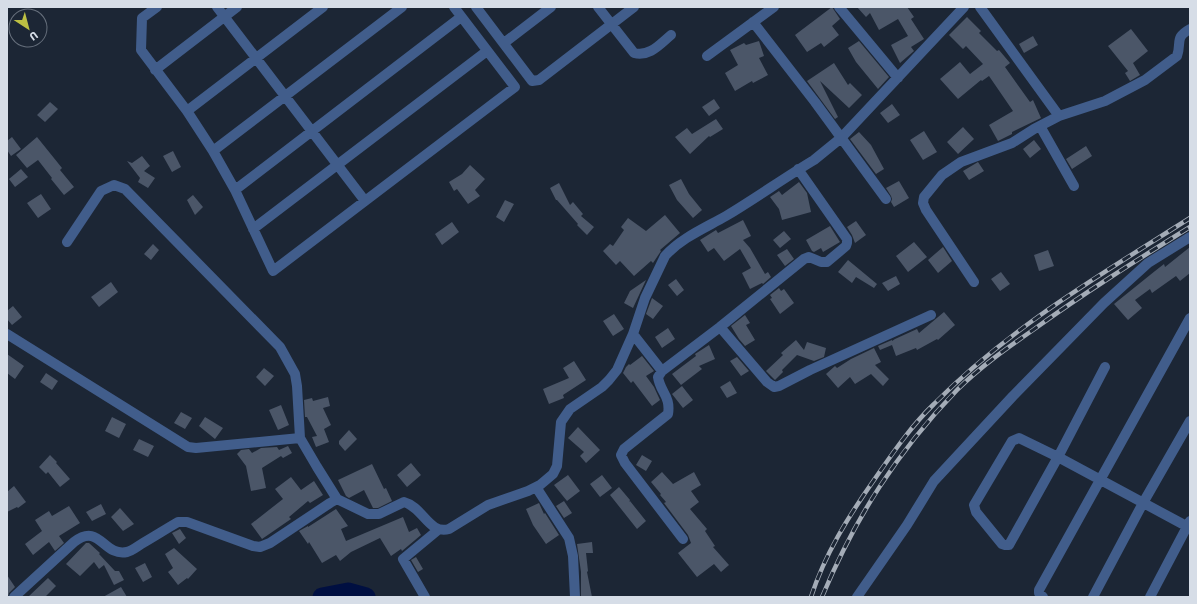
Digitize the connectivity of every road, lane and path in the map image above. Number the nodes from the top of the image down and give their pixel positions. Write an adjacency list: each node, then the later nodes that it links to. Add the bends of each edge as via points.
1 (157, 7): 25 (street, via 142,18 141,36 141,50)
2 (217, 7): 15 (street)
3 (237, 7): 15 (street)
4 (323, 7): 24 (street)
5 (402, 7): 27 (street)
6 (454, 7): 16 (street)
7 (476, 7): 21 (street)
8 (551, 7): 21 (street)
9 (598, 7): 18 (street)
10 (634, 7): 18 (street)
11 (774, 7): 17 (street)
12 (839, 7): 26 (street)
13 (964, 7): 26 (street)
14 (980, 7): 29 (street)
15 (224, 17): 24 (street); 25 (street)
16 (461, 17): 22 (street); 31 (street)
17 (753, 22): 23 (street); 32 (street)
18 (612, 24): 20 (street, via 634,53 648,53); 21 (street, via 535,81 532,81)
19 (1190, 29): 29 (street, via 1183,32 1180,37 1177,56 1145,80 1105,101)
20 (671, 35)
21 (504, 43)
22 (488, 51): 34 (street); 39 (street, via 515,87)
23 (708, 56)
24 (256, 58): 27 (street); 28 (street)
25 (155, 70): 28 (street)
26 (898, 78): 32 (street)
27 (285, 96): 31 (street); 33 (street)
28 (187, 111): 33 (street)
29 (1059, 116): 30 (street)
30 (1040, 126): 36 (street); 43 (street, via 1012,143 961,162 942,175 924,197 926,210)
31 (311, 131): 34 (street); 37 (street)
32 (841, 138): 35 (street, via 814,160); 38 (street)
33 (213, 151): 37 (street)
34 (337, 165): 39 (street); 40 (street)
35 (798, 169): 46 (street, via 848,243 827,262 809,257 804,259); 48 (street, via 670,251 665,256 645,298)
36 (1074, 186)
37 (235, 190): 40 (street)
38 (886, 199)
39 (365, 201): 40 (street, via 273,271)
40 (253, 229)
41 (1190, 237): 64 (street, via 1148,263 1104,303 934,481)
42 (67, 242): 52 (street, via 101,191 114,185 125,189 280,347 295,374)
43 (974, 282)
44 (931, 315): 46 (street, via 774,387)
45 (1190, 318): 54 (street)
46 (720, 327): 50 (street)
47 (7, 334): 52 (street, via 188,447)
48 (633, 334): 50 (street); 55 (street, via 609,380 570,409 560,422 557,466 553,474)
49 (1105, 367): 53 (street)
50 (662, 371): 60 (street, via 658,382 667,397 668,414 624,448 621,455 624,463)
51 (1190, 421): 57 (street)
52 (300, 438): 56 (street)
53 (1058, 457): 53 (street, via 1019,438 1012,441 974,505 976,512 1002,544 1009,544); 54 (street)
54 (1099, 480): 57 (street); 65 (street, via 1039,590)
55 (536, 487): 59 (street, via 488,505 449,529); 63 (street, via 569,538 573,556)
56 (337, 499): 59 (street, via 374,515 404,502 409,503); 61 (street, via 260,547 187,522 178,522 129,552 119,553 110,549 98,538 88,535 80,537)
57 (1143, 503): 58 (street); 66 (street)
58 (1189, 525): 67 (street)
59 (438, 530): 62 (street, via 402,559)
60 (684, 539)
61 (14, 597)
62 (425, 597)
63 (575, 597)
64 (857, 597)
65 (1043, 597)
66 (1093, 597)
67 (1150, 597)

